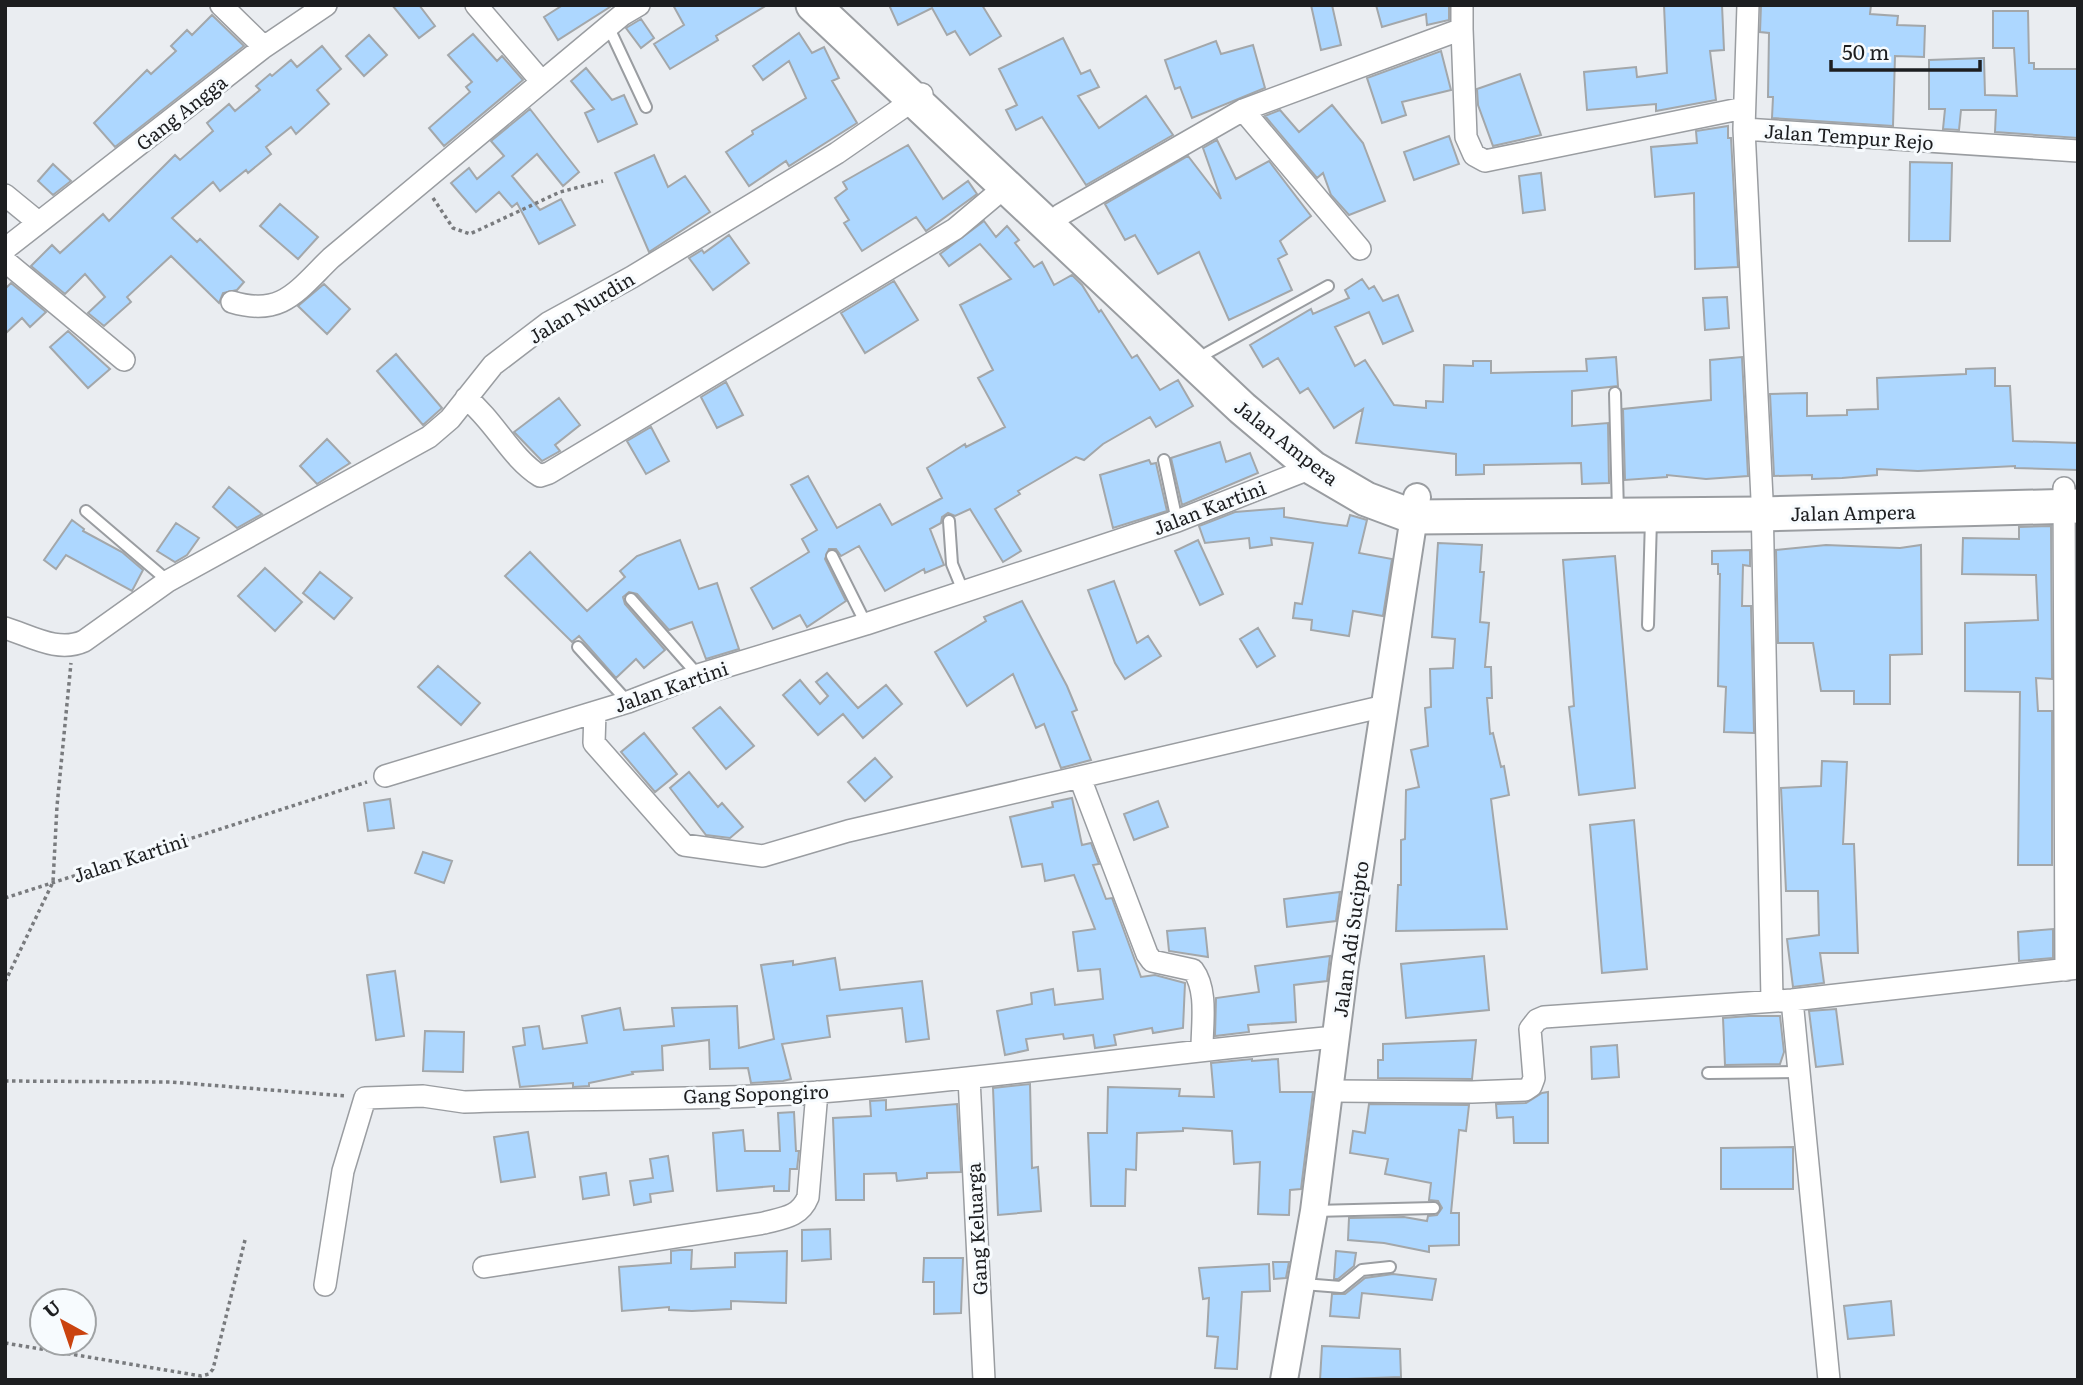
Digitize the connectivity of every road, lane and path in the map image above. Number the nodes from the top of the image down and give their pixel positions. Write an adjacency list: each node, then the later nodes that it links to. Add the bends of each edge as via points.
1 (221, 5): 10 (street)
2 (326, 5): 10 (street, Gang Angga)
3 (476, 5): 11 (street)
4 (813, 5): 12 (main road, Jalan Ampera)
5 (839, 5): 12 (main road, Jalan Ampera)
6 (1462, 5): 9 (street)
7 (1748, 5): 15 (street, Jalan Tempur Rejo)
8 (621, 13): 11 (street); 13 (lane)
9 (1462, 29): 14 (street); 15 (street, via 1466,136 1474,155 1485,160)
10 (264, 47): 22 (street, Gang Angga)
11 (542, 82): 18 (street)
12 (920, 95): 19 (main road, Jalan Ampera); 21 (main road, Jalan Ampera); 31 (street, Jalan Nurdin, via 837,153 548,323 493,365)
13 (646, 107)
14 (1243, 110): 21 (street); 24 (street)
15 (1744, 119): 16 (street, Jalan Tempur Rejo); 35 (street)
16 (2078, 151)
17 (603, 181): 18 (path, via 560,192 470,234 453,228)
18 (421, 183): 27 (street, via 277,306)
19 (1005, 187): 31 (street, via 955,229 549,473 540,476 530,470 489,418); 33 (main road, Jalan Ampera, via 1242,408)
20 (5, 195): 22 (street)
21 (1060, 215): 28 (main road, Jalan Ampera)
22 (38, 222): 23 (street, Gang Angga)
23 (5, 249)
24 (1360, 249)
25 (5, 261): 29 (street)
26 (1328, 286): 28 (lane)
27 (232, 302)
28 (1207, 353): 33 (main road, Jalan Ampera)
29 (124, 360)
30 (1615, 393): 37 (lane)
31 (466, 398): 43 (street, Jalan Nurdin, via 429,438)
32 (1164, 460): 41 (lane)
33 (1322, 463): 36 (main road, Jalan Ampera); 41 (street, Jalan Kartini)
34 (2071, 498): 35 (main road, Jalan Ampera); 59 (street)
35 (1762, 506): 38 (main road, Jalan Ampera); 61 (street)
36 (1416, 507): 37 (main road, Jalan Ampera); 53 (street, Jalan Adi Sucipto)
37 (1618, 507): 38 (main road, Jalan Ampera)
38 (1651, 507): 47 (lane)
39 (86, 511): 43 (lane)
40 (949, 521): 44 (lane, via 952,564)
41 (1177, 521): 44 (street, Jalan Kartini)
42 (832, 556): 46 (lane)
43 (168, 581): 49 (street, Jalan Nurdin)
44 (963, 591): 46 (street, Jalan Kartini)
45 (631, 599): 51 (lane)
46 (866, 624): 51 (street, Jalan Kartini)
47 (1648, 625)
48 (5, 628): 49 (street)
49 (72, 647): 57 (path)
50 (578, 648): 52 (lane)
51 (698, 675): 52 (street, Jalan Kartini)
52 (628, 702): 54 (street, Jalan Kartini)
53 (1385, 706): 56 (street); 62 (street, Jalan Adi Sucipto)
54 (595, 712): 55 (street, Jalan Kartini); 56 (street, via 592,736 598,749 677,838 693,848 763,856 848,831)
55 (385, 776): 57 (path, Jalan Kartini)
56 (1080, 778): 63 (street, via 1147,954 1152,961 1194,970 1198,976)
57 (53, 882): 58 (path, Jalan Kartini); 60 (path)
58 (5, 898)
59 (2072, 969): 61 (street)
60 (5, 982)
61 (1782, 1000): 64 (street); 68 (street, via 1544,1017 1530,1029 1534,1078 1525,1090)
62 (1337, 1037): 63 (street, Gang Sopongiro); 68 (street, Jalan Adi Sucipto)
63 (1202, 1048): 66 (street, Gang Sopongiro)
64 (1799, 1072): 65 (lane); 81 (street)
65 (1708, 1073)
66 (969, 1078): 69 (street, Gang Sopongiro); 79 (street, Gang Keluarga)
67 (5, 1081): 70 (path, via 171,1082)
68 (1331, 1091): 72 (street, Jalan Adi Sucipto)
69 (817, 1092): 70 (street, Gang Sopongiro, via 464,1102 423,1096); 74 (street, via 808,1197 792,1216)
70 (365, 1098): 77 (street, via 343,1171)
71 (1434, 1208): 72 (lane)
72 (1314, 1211): 76 (street, Jalan Adi Sucipto)
73 (245, 1240): 78 (path, via 214,1369 209,1374)
74 (484, 1267)
75 (1390, 1267): 76 (lane, via 1362,1270 1341,1287)
76 (1300, 1284): 80 (street, Jalan Adi Sucipto)
77 (325, 1286)
78 (5, 1343)
79 (984, 1380)
80 (1284, 1380)
81 (1829, 1380)

